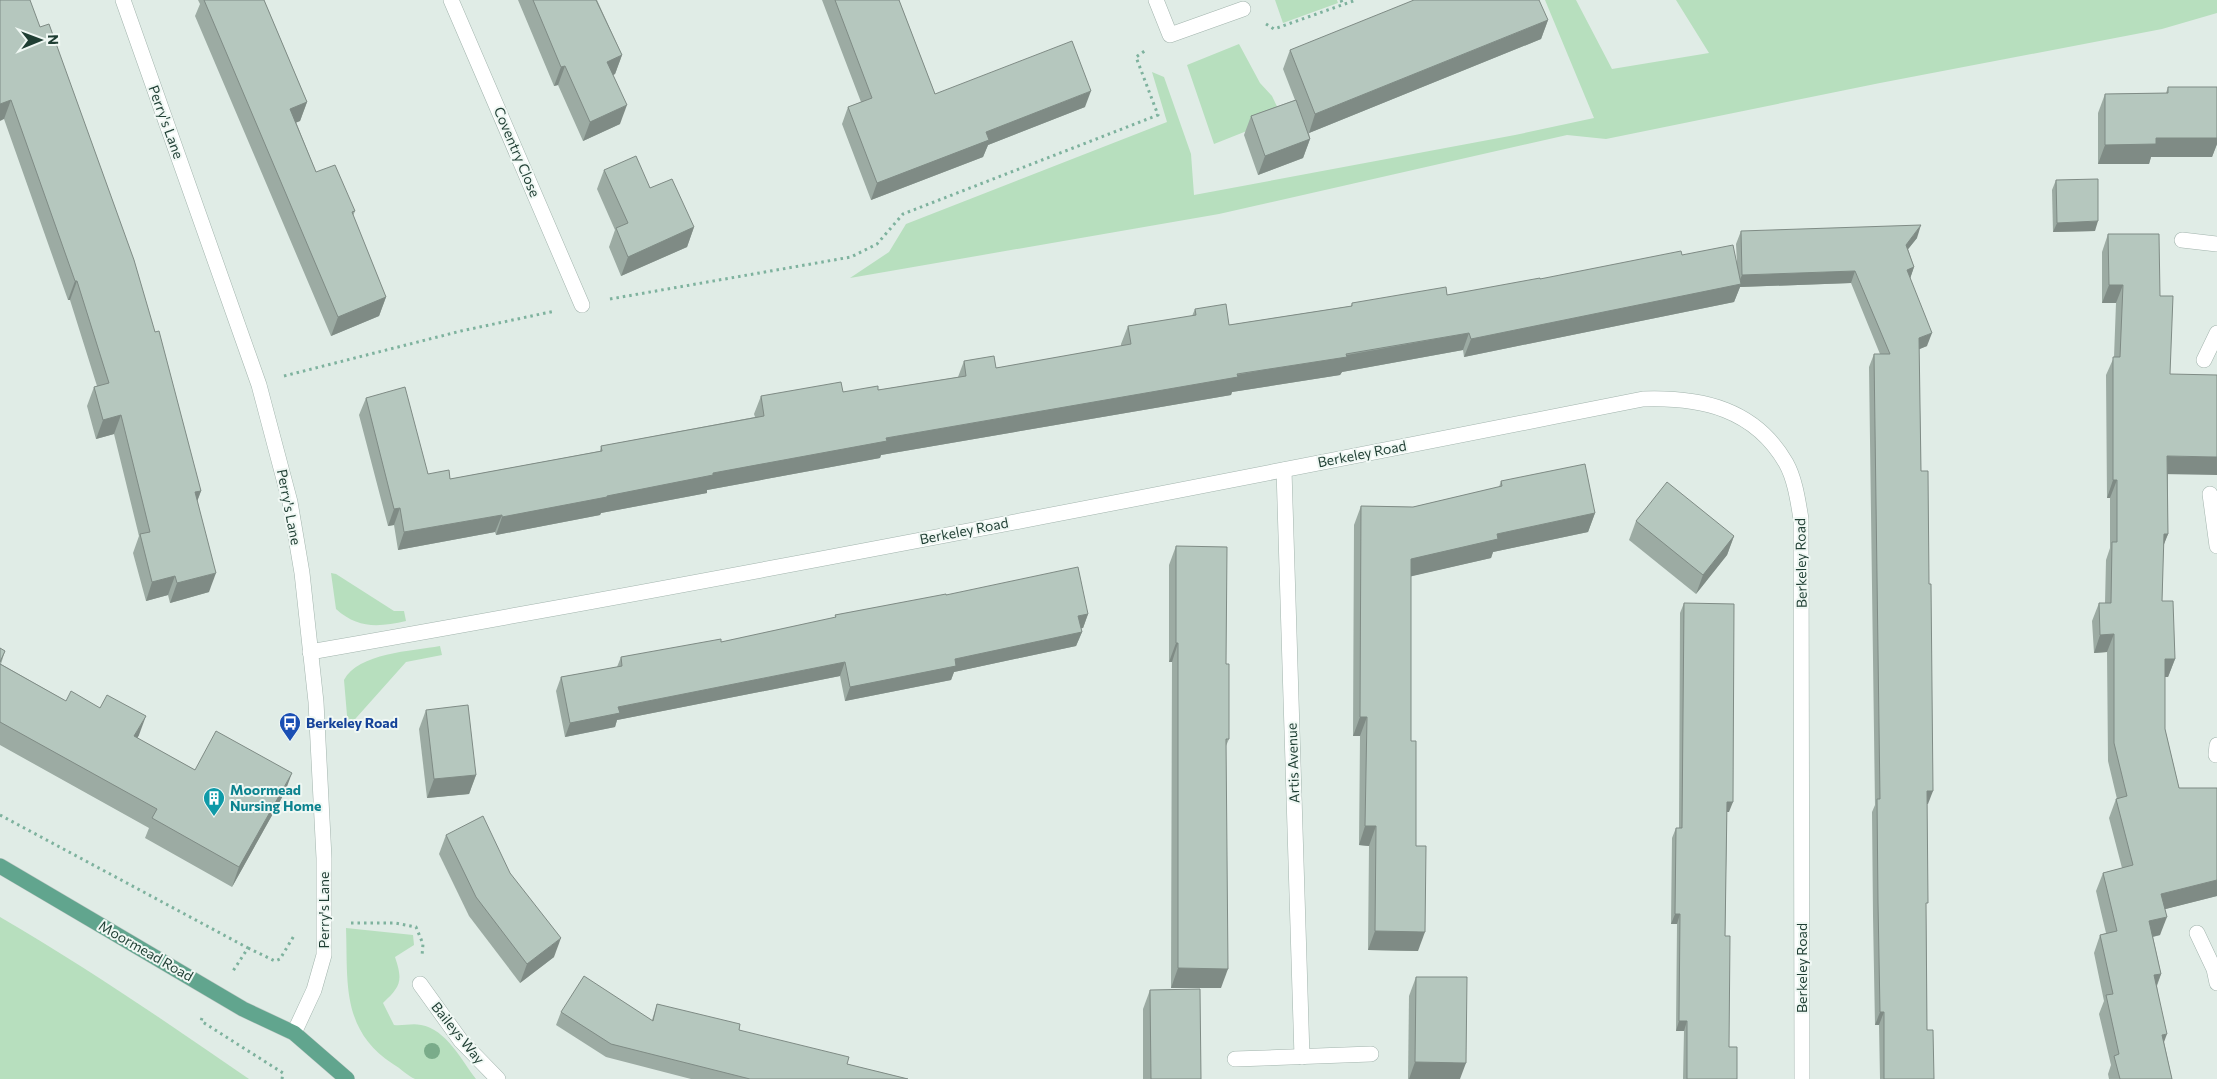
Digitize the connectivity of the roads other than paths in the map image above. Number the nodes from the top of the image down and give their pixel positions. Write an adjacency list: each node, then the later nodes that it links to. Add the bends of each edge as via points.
1 (123, 0): 13 (street, Perry's Lane, via 259,385 290,502 302,573)
2 (451, 0): 7 (street, Coventry Close)
3 (1156, 0): 4 (street, via 1170,35)
4 (1243, 9)
5 (2182, 240): 6 (street)
6 (2217, 244)
7 (582, 305)
8 (2217, 333): 9 (street)
9 (2204, 360)
10 (1284, 470): 13 (street, Berkeley Road, via 495,620); 20 (street, Artis Avenue); 24 (street, Berkeley Road, via 1643,399 1690,400 1722,408 1755,428 1772,445 1787,464 1801,519)
11 (2210, 494): 12 (street)
12 (2217, 546)
13 (310, 652): 18 (street, Perry's Lane, via 322,808 324,955 314,990)
14 (0, 866): 18 (main road, Moormead Road, via 243,1009)
15 (2196, 933): 16 (street, via 2214,969)
16 (2217, 983)
17 (420, 984): 23 (street, Baileys Way, via 462,1041)
18 (294, 1033): 22 (main road, Moormead Road)
19 (1371, 1054): 20 (street)
20 (1302, 1057): 21 (street)
21 (1235, 1059)
22 (347, 1079)
23 (498, 1079)
24 (1802, 1079)

